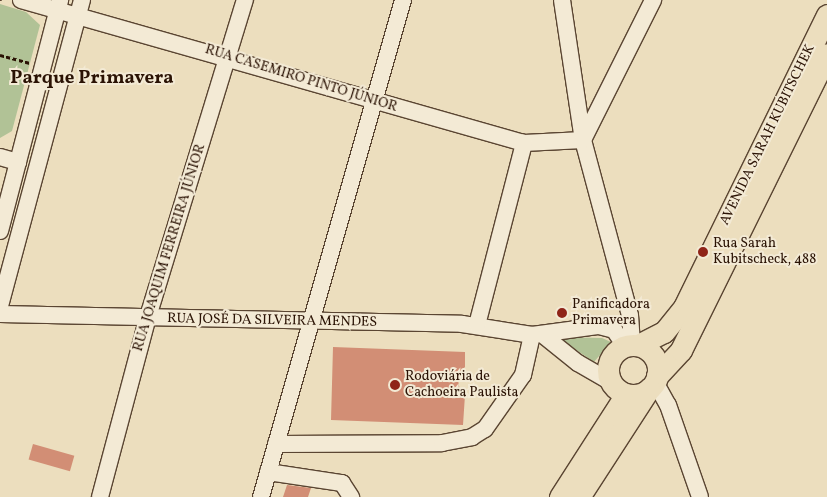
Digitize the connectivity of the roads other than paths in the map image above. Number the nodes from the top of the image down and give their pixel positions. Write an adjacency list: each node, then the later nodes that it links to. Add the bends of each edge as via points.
1 (21, 0): 6 (street, RUA CASEMIRO PINTO JÚNIOR)
2 (245, 0): 10 (street, RUA JOAQUIM FERREIRA JÚNIOR)
3 (403, 0): 11 (street)
4 (562, 0): 12 (street)
5 (653, 0): 12 (street)
6 (58, 5): 7 (street, RUA CASEMIRO PINTO JÚNIOR); 15 (street)
7 (79, 8): 10 (street, RUA CASEMIRO PINTO JÚNIOR); 17 (street)
8 (827, 15): 23 (main road, AVENIDA SARAH KUBITSCHEK, via 684,307 664,332)
9 (827, 54): 24 (main road, AVENIDA SARAH KUBITSCHEK, via 681,350)
10 (227, 57): 11 (street, RUA CASEMIRO PINTO JÚNIOR); 19 (street, RUA JOAQUIM FERREIRA JÚNIOR)
11 (376, 102): 13 (street, RUA CASEMIRO PINTO JÚNIOR); 20 (street)
12 (583, 140): 13 (street, RUA CASEMIRO PINTO JÚNIOR); 23 (street, via 630,315)
13 (524, 142): 21 (street)
14 (0, 157): 15 (street)
15 (18, 162): 16 (street)
16 (0, 231)
17 (0, 306)
18 (0, 314): 19 (street, RUA JOSÉ DA SILVEIRA MENDES)
19 (147, 320): 20 (street, RUA JOSÉ DA SILVEIRA MENDES); 29 (street, RUA JOAQUIM FERREIRA JÚNIOR)
20 (309, 320): 21 (street, RUA JOSÉ DA SILVEIRA MENDES); 26 (street)
21 (477, 324): 22 (street, RUA JOSÉ DA SILVEIRA MENDES)
22 (537, 335): 23 (street, via 598,326 614,330); 25 (street); 26 (street, via 523,375 485,429 472,437 442,443)
23 (632, 346): 24 (main road, via 654,357); 25 (main road, via 610,361)
24 (654, 382): 25 (main road, via 638,394); 28 (main road, AVENIDA SARAH KUBITSCHEK); 33 (street, via 668,405)
25 (619, 388): 28 (main road, AVENIDA SARAH KUBITSCHEK)
26 (276, 444): 27 (street)
27 (268, 472): 30 (street); 31 (street, via 342,483)
28 (582, 484): 32 (main road, AVENIDA SARAH KUBITSCHEK)
29 (100, 497)
30 (260, 497)
31 (351, 497)
32 (560, 497)
33 (700, 497)

